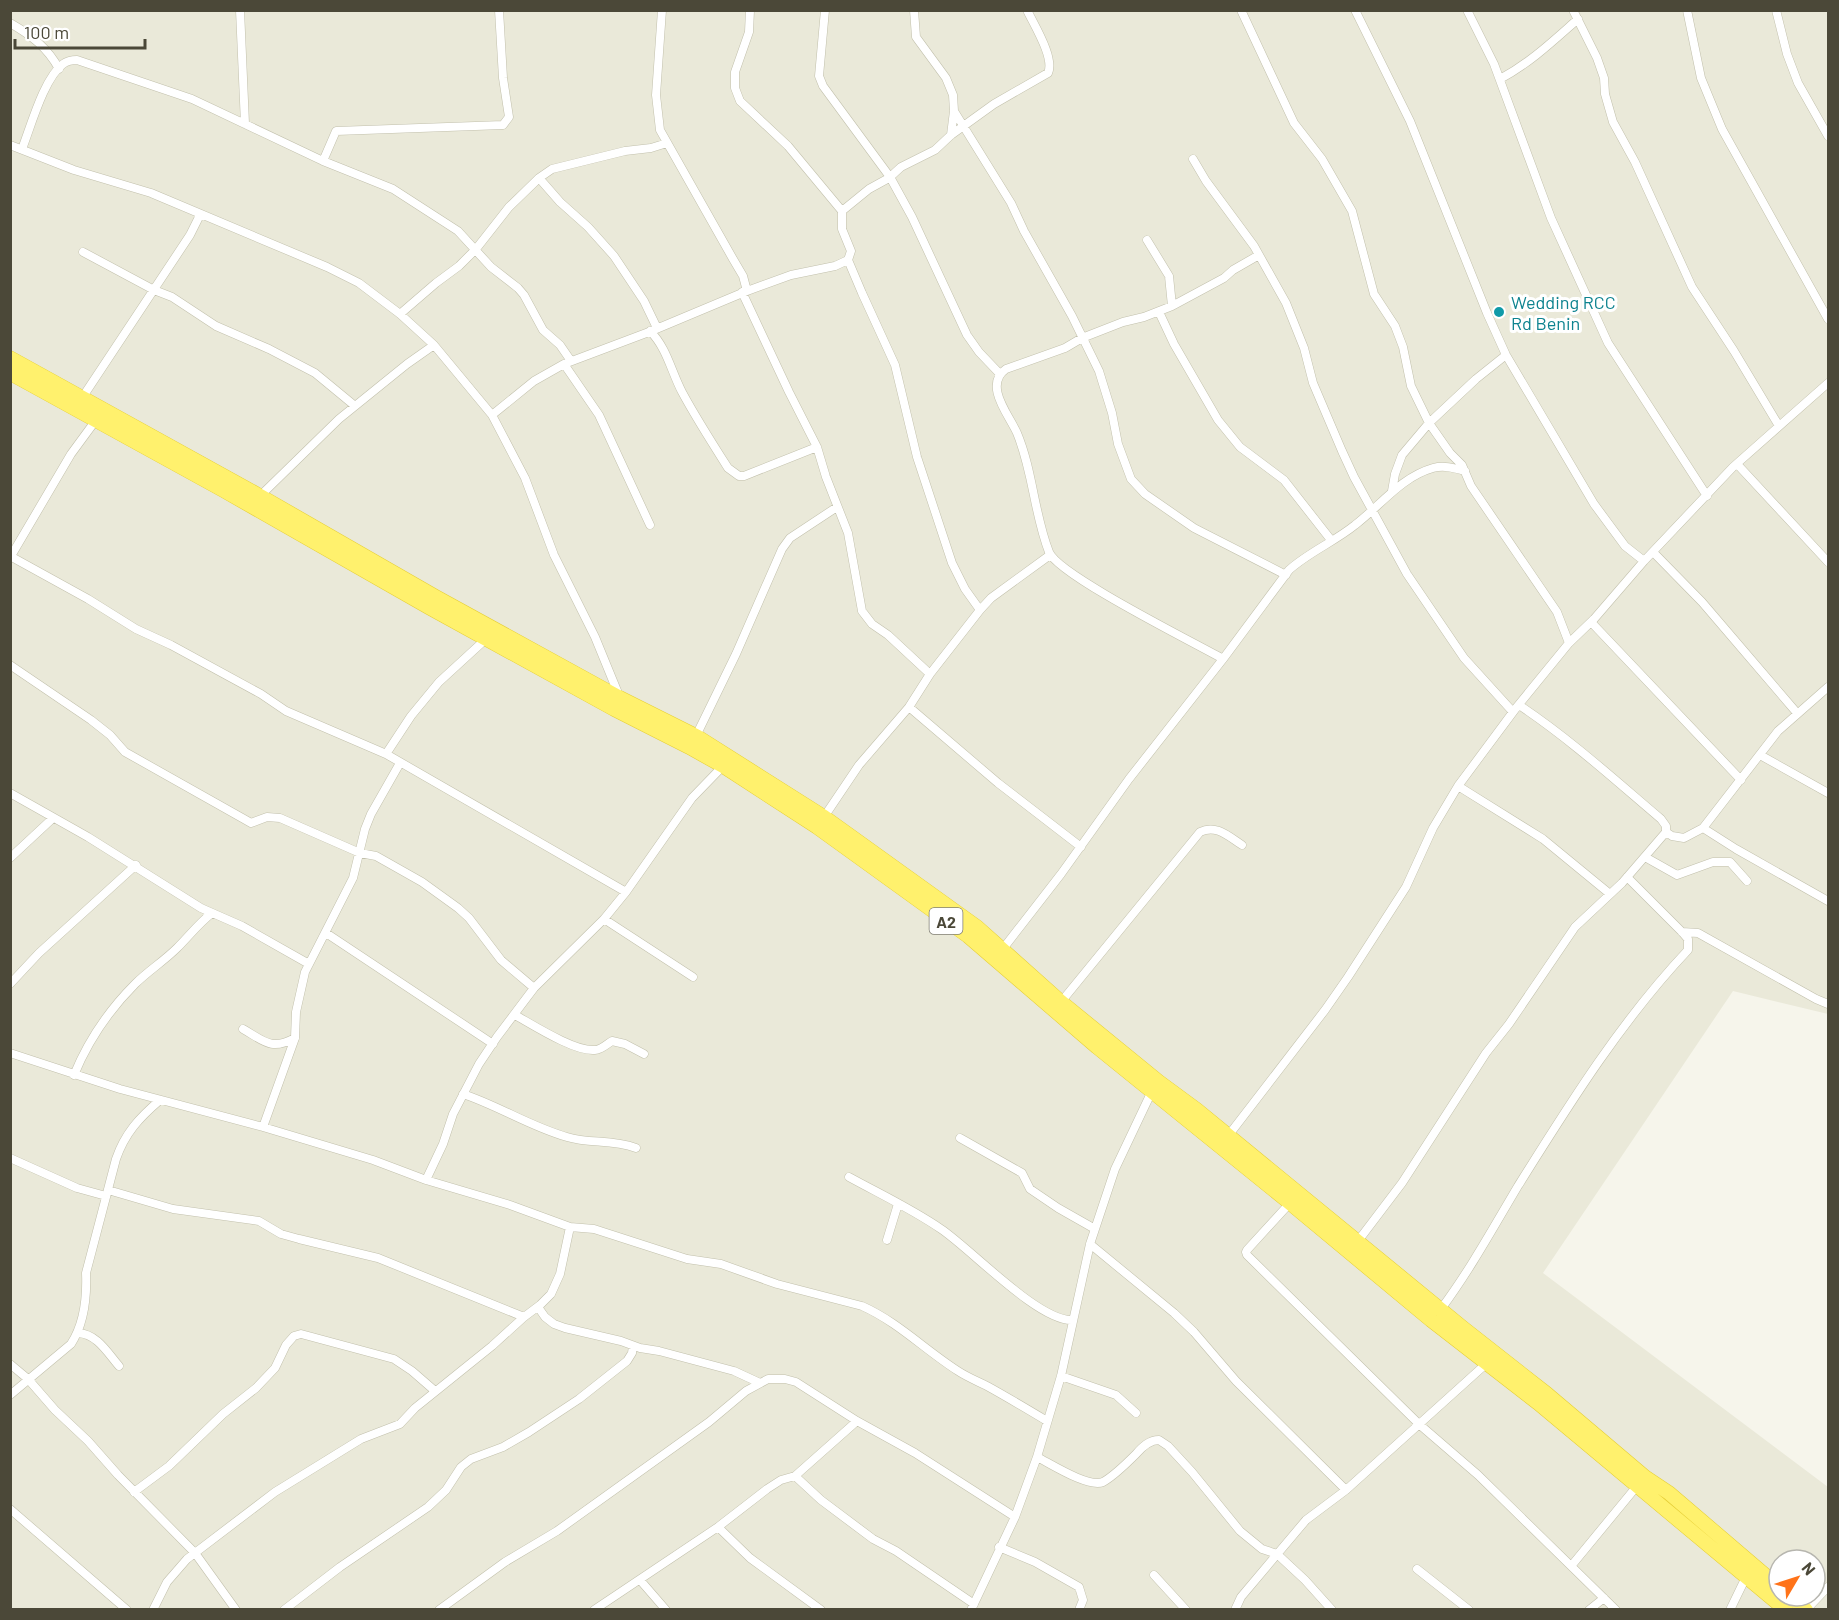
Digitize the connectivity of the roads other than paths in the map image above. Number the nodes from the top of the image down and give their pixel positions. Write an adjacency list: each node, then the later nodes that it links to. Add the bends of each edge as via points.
1 (240, 10): 19 (street)
2 (499, 10): 27 (street, via 509,117 503,125 336,130)
3 (662, 10): 23 (street, via 656,106 660,130)
4 (750, 10): 30 (street, via 749,32 735,72 740,101 788,146)
5 (825, 10): 28 (street, via 819,76)
6 (914, 10): 18 (street, via 916,37 946,78)
7 (1027, 10): 20 (street, via 1051,68)
8 (1241, 10): 56 (street, via 1294,123 1322,159 1352,211 1374,294 1395,326 1411,386)
9 (1355, 10): 46 (street, via 1410,121)
10 (1467, 10): 17 (street)
11 (1573, 10): 14 (street)
12 (1687, 10): 42 (street, via 1698,68 1718,122)
13 (1776, 10): 22 (street, via 1798,83)
14 (1578, 19): 17 (street, via 1520,69); 57 (street, via 1604,78 1613,122 1692,287)
15 (10, 23): 16 (street, via 47,50)
16 (59, 69): 19 (street, via 62,64 77,60 192,99); 25 (street, via 44,90)
17 (1500, 79): 63 (street, via 1548,209 1608,343)
18 (954, 111): 20 (street); 21 (street)
19 (245, 124): 27 (street)
20 (965, 126): 21 (street); 44 (street, via 1011,202)
21 (951, 135): 28 (street, via 935,150)
22 (1828, 136)
23 (667, 143): 29 (street, via 552,169); 38 (street, via 743,276)
24 (10, 145): 25 (street)
25 (22, 149): 31 (street, via 74,170 151,193)
26 (1193, 159): 35 (street)
27 (323, 161): 33 (street, via 393,189 458,231)
28 (890, 177): 30 (street); 50 (street, via 967,335)
29 (539, 178): 33 (street, via 501,216); 43 (street, via 614,256 644,301)
30 (842, 211): 36 (street, via 842,229 851,250)
31 (200, 215): 37 (street); 41 (street, via 359,282)
32 (1147, 240): 39 (street, via 1169,276)
33 (476, 249): 41 (street); 48 (street, via 524,295 543,330 560,345)
34 (83, 252): 37 (street)
35 (1259, 255): 39 (street); 65 (street, via 1286,303 1313,383)
36 (848, 260): 38 (street); 74 (street, via 896,365 917,457 952,563)
37 (154, 290): 52 (street); 53 (street, via 216,326 315,373)
38 (745, 291): 43 (street); 58 (street)
39 (1172, 306): 40 (street)
40 (1159, 312): 44 (street); 67 (street, via 1218,420 1240,447 1284,480)
41 (400, 314): 45 (street)
42 (1828, 319)
43 (654, 330): 48 (street); 58 (street, via 681,391 734,473 744,476)
44 (1082, 338): 50 (street); 73 (street, via 1099,371 1125,468 1136,486 1194,528)
45 (434, 345): 53 (street); 54 (street)
46 (1506, 355): 56 (street); 71 (street, via 1594,504 1625,546)
47 (10, 358): 52 (highway, A2)
48 (567, 363): 54 (street, via 534,381); 66 (street, via 599,415)
49 (10, 373): 55 (highway, A2)
50 (999, 373): 69 (street, via 997,394 1020,443)
51 (1828, 383): 57 (street)
52 (82, 398): 62 (highway, A2)
53 (355, 406): 62 (street)
54 (492, 415): 82 (street, via 525,478 554,555)
55 (96, 420): 70 (street, via 71,454); 76 (highway, A2)
56 (1429, 423): 60 (street); 61 (street, via 1402,455)
57 (1779, 426): 59 (street)
58 (817, 447): 64 (street)
59 (1737, 464): 63 (street); 72 (street)
60 (1465, 471): 61 (street, via 1444,466 1433,468); 77 (street, via 1471,486 1557,612)
61 (1392, 491): 65 (street)
62 (261, 496): 82 (highway, A2)
63 (1707, 496): 68 (street)
64 (837, 507): 80 (street, via 852,547 863,614); 87 (street, via 790,538 782,549)
65 (1372, 511): 67 (street); 85 (street, via 1407,574 1464,658)
66 (650, 525)
67 (1331, 540): 73 (street, via 1299,561)
68 (1653, 552): 71 (street); 86 (street, via 1702,602)
69 (1050, 555): 74 (street); 78 (street, via 1100,592)
70 (11, 556): 88 (street, via 286,711)
71 (1644, 561): 75 (street)
72 (1828, 562)
73 (1286, 575): 78 (street)
74 (980, 610): 80 (street)
75 (1591, 622): 77 (street); 92 (street)
76 (487, 638): 88 (street, via 439,682); 91 (highway, A2)
77 (1569, 643): 83 (street)
78 (1223, 659): 101 (street)
79 (10, 665): 102 (street, via 91,720 125,752 251,823 267,817 280,818)
80 (930, 674): 84 (street)
81 (1828, 687): 86 (street)
82 (620, 698): 87 (highway, A2)
83 (1519, 705): 85 (street); 99 (street, via 1551,726 1661,819)
84 (909, 706): 96 (street, via 859,765); 101 (street, via 998,783)
85 (1513, 712): 93 (street)
86 (1797, 713): 89 (street)
87 (696, 736): 96 (highway, A2)
88 (386, 753): 90 (street)
89 (1760, 755): 92 (street); 95 (street)
90 (400, 763): 102 (street, via 371,814); 108 (street)
91 (723, 766): 108 (street, via 692,798); 129 (highway, A2, via 817,827 968,936)
92 (1741, 780): 98 (street)
93 (1458, 786): 109 (street, via 1544,839); 133 (street, via 1433,828 1406,887 1348,977)
94 (10, 793): 97 (street)
95 (1828, 793)
96 (824, 817): 115 (highway, A2, via 977,927)
97 (53, 818): 104 (street); 105 (street)
98 (1703, 828): 99 (street, via 1684,838); 110 (street)
99 (1666, 832): 103 (street)
100 (1242, 845): 120 (street, via 1217,829 1200,832)
101 (1081, 847): 115 (street)
102 (360, 853): 114 (street, via 353,879); 119 (street, via 376,856 446,898 469,918 501,960)
103 (1645, 857): 106 (street); 107 (street, via 1677,875 1713,862 1730,862)
104 (10, 858)
105 (136, 866): 111 (street); 118 (street)
106 (1627, 877): 109 (street); 113 (street)
107 (1748, 881)
108 (626, 892): 112 (street)
109 (1610, 894): 145 (street, via 1581,920 1558,951 1402,1183)
110 (1828, 901)
111 (213, 913): 116 (street); 128 (street, via 113,1009 84,1051)
112 (604, 919): 117 (street); 119 (street)
113 (1682, 932): 121 (street, via 1698,933); 148 (street, via 1688,939 1688,950 1606,1050)
114 (326, 933): 116 (street); 125 (street)
115 (1002, 950): 120 (highway, A2)
116 (309, 964): 124 (street, via 301,985)
117 (693, 977)
118 (10, 984)
119 (534, 988): 122 (street)
120 (1061, 1002): 133 (highway, A2)
121 (1828, 1005)
122 (515, 1015): 125 (street); 127 (street, via 586,1050 598,1050 612,1041)
123 (243, 1029): 124 (street, via 276,1046)
124 (295, 1038): 132 (street)
125 (493, 1044): 130 (street)
126 (10, 1053): 128 (street)
127 (644, 1054)
128 (74, 1075): 131 (street)
129 (1152, 1091): 140 (highway, A2); 143 (street, via 1115,1169)
130 (464, 1094): 135 (street, via 566,1137); 138 (street)
131 (160, 1100): 132 (street); 139 (street, via 135,1123 122,1142)
132 (263, 1127): 138 (street)
133 (1228, 1136): 145 (highway, A2)
134 (960, 1138): 143 (street, via 1013,1167 1024,1175 1030,1189)
135 (636, 1148)
136 (10, 1158): 139 (street, via 77,1188)
137 (849, 1177): 141 (street)
138 (426, 1180): 142 (street)
139 (107, 1193): 149 (street, via 173,1209 259,1221 281,1234 388,1262); 151 (street, via 86,1273)
140 (1290, 1203): 154 (highway, A2); 164 (street, via 1246,1252)
141 (898, 1204): 144 (street); 150 (street, via 941,1229 1043,1310)
142 (570, 1227): 147 (street, via 557,1284); 163 (street, via 604,1232 687,1259 721,1264 777,1284 862,1306 908,1333 960,1373)
143 (1095, 1229): 146 (street)
144 (887, 1240)
145 (1358, 1241): 148 (highway, A2)
146 (1090, 1244): 150 (street); 168 (street, via 1194,1332 1236,1381)
147 (538, 1307): 149 (street); 152 (street, via 554,1324)
148 (1441, 1310): 180 (highway, A2)
149 (524, 1317): 159 (street)
150 (1072, 1320): 156 (street)
151 (78, 1334): 155 (street, via 88,1334 96,1340); 157 (street)
152 (633, 1346): 158 (street, via 734,1371); 188 (street, via 627,1361 579,1399 504,1447 471,1459 428,1508)
153 (10, 1364): 157 (street)
154 (1486, 1364): 164 (street); 167 (highway, A2)
155 (118, 1366)
156 (1060, 1376): 161 (street, via 1116,1395); 163 (street)
157 (28, 1379): 160 (street); 169 (street)
158 (760, 1383): 162 (street, via 774,1378 796,1382); 189 (street, via 557,1532 505,1562)
159 (435, 1391): 169 (street, via 394,1359 310,1335 294,1336 275,1368 256,1388 170,1466); 174 (street, via 400,1424 361,1439 292,1482)
160 (10, 1395)
161 (1136, 1413)
162 (857, 1421): 166 (street); 171 (street)
163 (1047, 1421): 165 (street)
164 (1420, 1425): 168 (street); 176 (street)
165 (1037, 1457): 171 (street); 175 (street, via 1096,1483 1103,1482 1148,1443 1159,1440 1240,1531 1262,1549)
166 (795, 1476): 172 (street, via 767,1489); 184 (street, via 873,1539 896,1551)
167 (1637, 1486): 176 (street); 179 (highway, A2)
168 (1346, 1490): 175 (street, via 1306,1520)
169 (134, 1492): 174 (street)
170 (10, 1509): 185 (street)
171 (1015, 1517): 173 (street)
172 (718, 1527): 181 (street); 192 (street, via 750,1558)
173 (999, 1547): 184 (street); 193 (street, via 1079,1587 1083,1600)
174 (195, 1553): 186 (street, via 167,1582); 187 (street)
175 (1276, 1554): 195 (street); 196 (street)
176 (1572, 1565): 183 (street)
177 (1418, 1569): 197 (street)
178 (1154, 1575): 194 (street)
179 (1746, 1577): 200 (street); 201 (highway, A2)
180 (1767, 1577)
181 (640, 1580): 190 (street); 191 (street)
182 (1828, 1587): 202 (street)
183 (1604, 1598): 198 (street); 199 (street)
184 (972, 1607)
185 (127, 1610)
186 (153, 1610)
187 (236, 1610)
188 (284, 1610)
189 (439, 1610)
190 (594, 1610)
191 (666, 1610)
192 (821, 1610)
193 (1079, 1610)
194 (1186, 1610)
195 (1235, 1610)
196 (1332, 1610)
197 (1469, 1610)
198 (1589, 1610)
199 (1616, 1610)
200 (1730, 1610)
201 (1785, 1610)
202 (1806, 1610)

